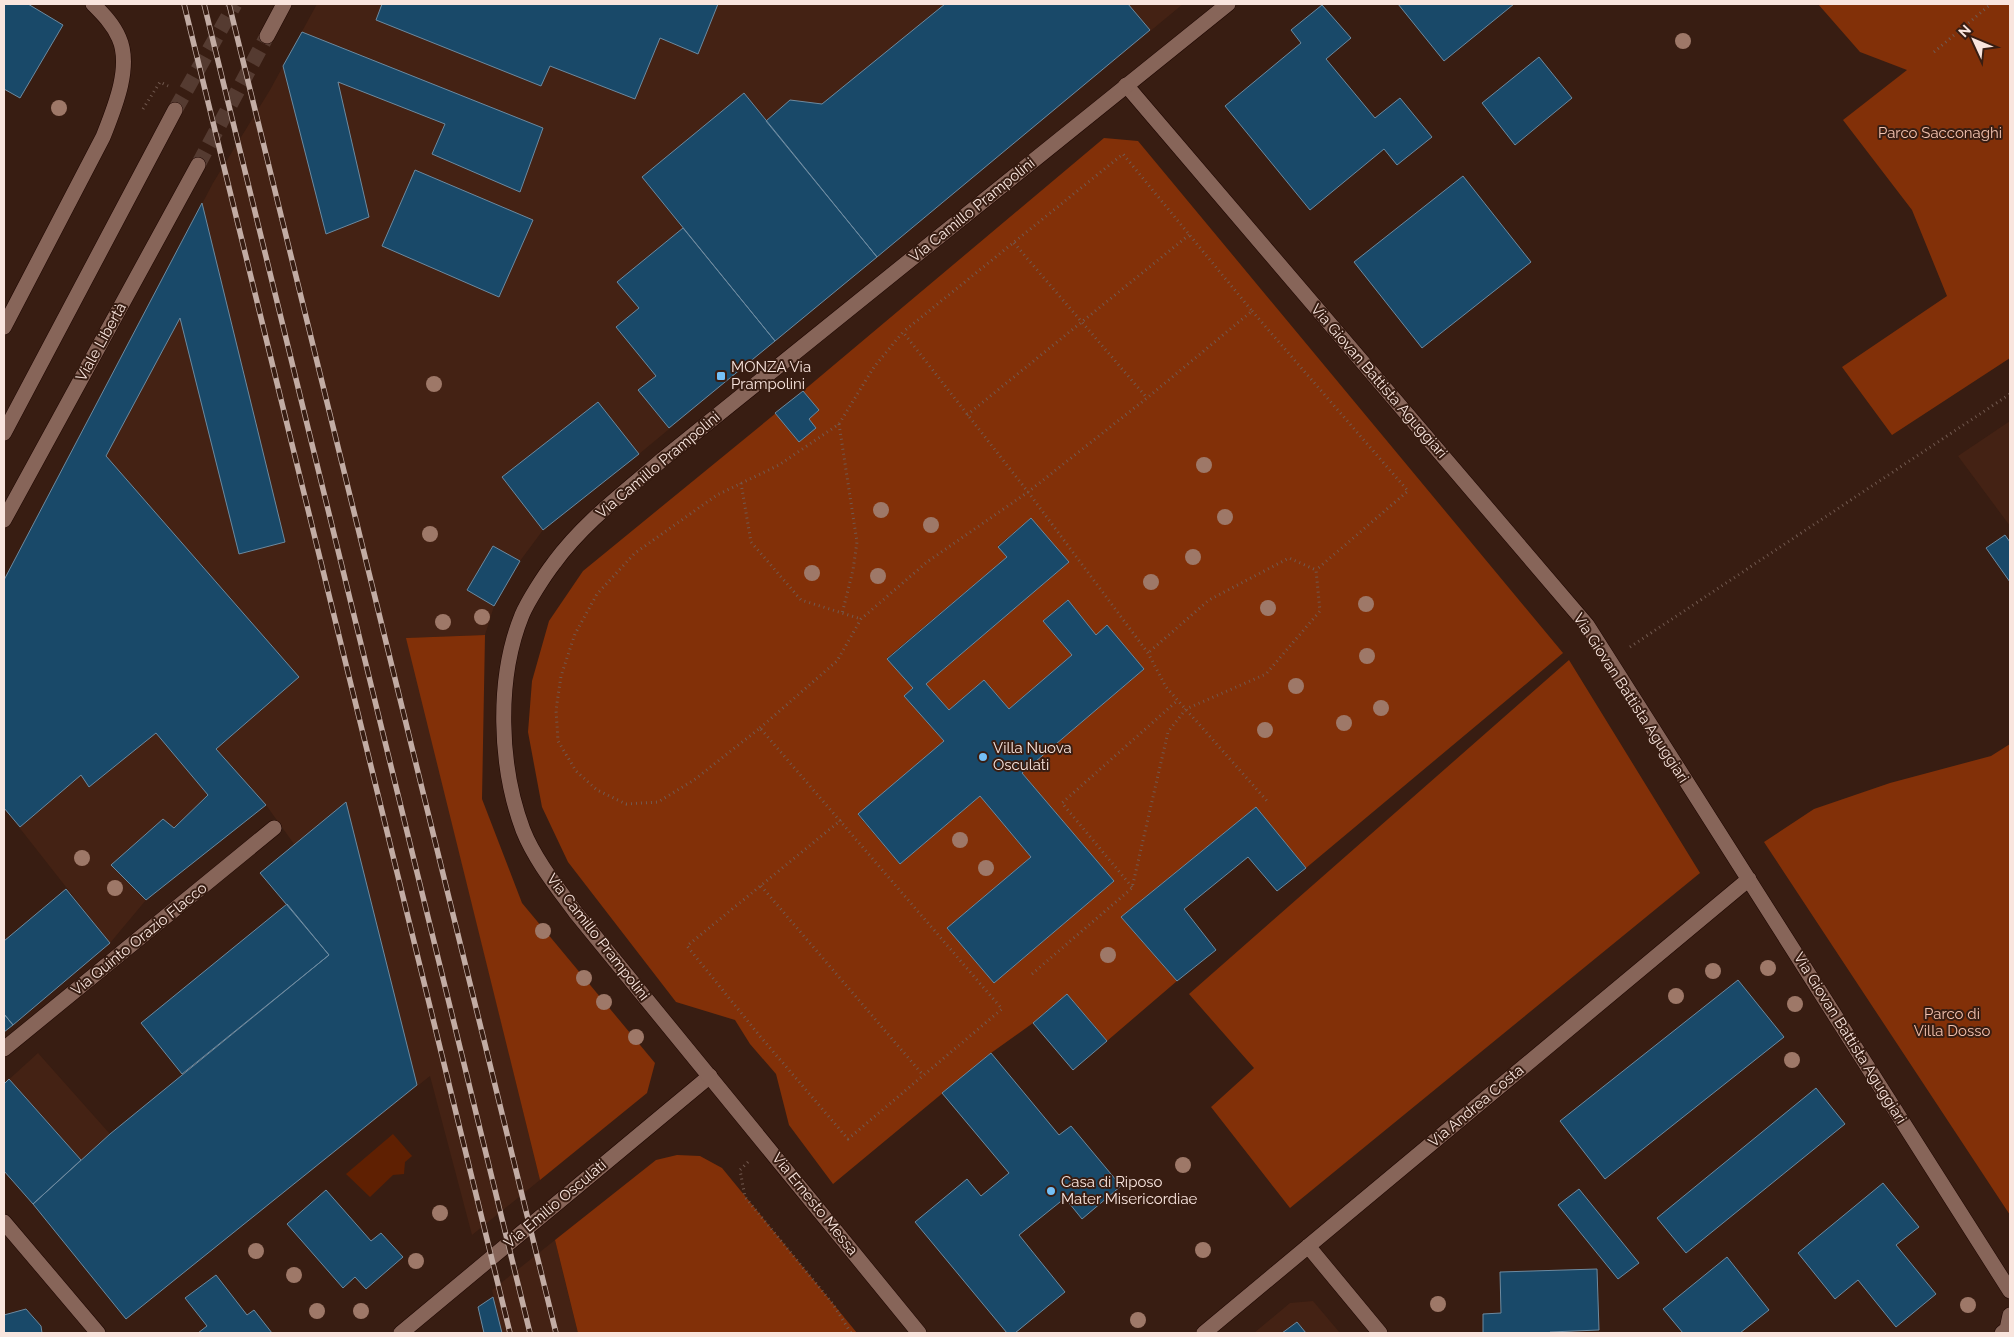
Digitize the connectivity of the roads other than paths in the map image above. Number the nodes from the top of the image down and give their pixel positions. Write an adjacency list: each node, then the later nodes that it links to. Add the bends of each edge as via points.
1 (93, 4): 8 (street, via 120,39 122,81 115,107)
2 (284, 4): 4 (street)
3 (1228, 4): 5 (street, Via Camillo Prampolini)
4 (267, 36)
5 (1126, 85): 12 (street, Via Giovan Battista Aguggiari, via 1587,625); 14 (street, Via Camillo Prampolini, via 671,453 586,526 553,563 522,614 510,658 504,699 504,732 510,786 524,832 551,880 576,913)
6 (175, 110): 9 (street)
7 (198, 164): 10 (street, Viale Libertà)
8 (4, 327)
9 (4, 433)
10 (4, 520)
11 (274, 828): 13 (street, Via Quinto Orazio Flacco)
12 (1749, 879): 16 (street, Via Andrea Costa); 17 (street, Via Giovan Battista Aguggiari)
13 (4, 1049)
14 (710, 1076): 20 (street, Via Emilio Osculati); 21 (street, Via Ernesto Messa)
15 (4, 1222): 19 (street)
16 (1308, 1246): 22 (street, Via Andrea Costa); 23 (street)
17 (2010, 1291)
18 (2010, 1314): 24 (street)
19 (98, 1333)
20 (401, 1333)
21 (919, 1333)
22 (1204, 1333)
23 (1380, 1333)
24 (2002, 1333)

